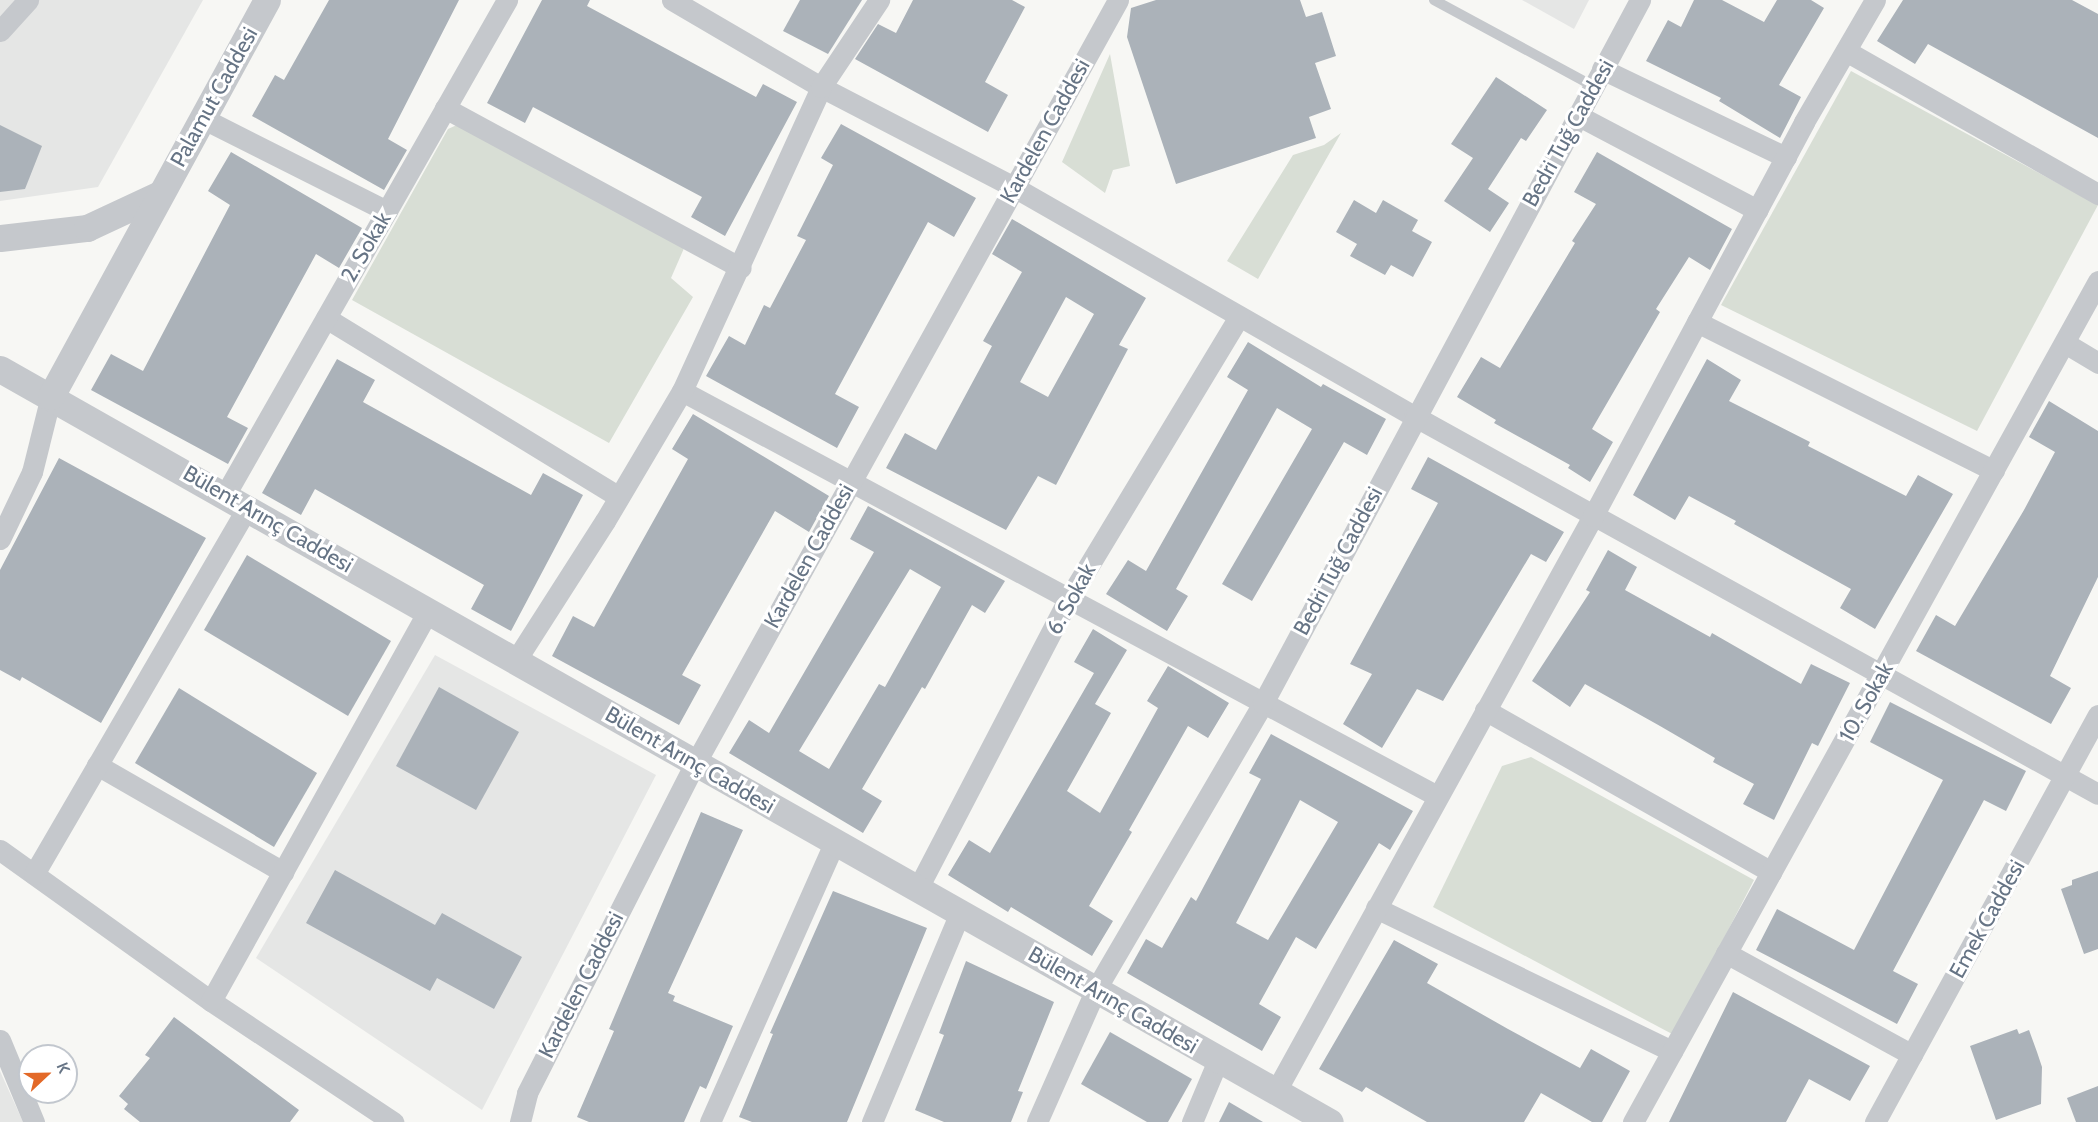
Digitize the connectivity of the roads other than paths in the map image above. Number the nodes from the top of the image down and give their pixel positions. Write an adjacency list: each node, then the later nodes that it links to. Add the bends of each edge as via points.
1 (28, 0): 10 (street)
2 (267, 0): 16 (street, Palamut Caddesi)
3 (507, 0): 14 (street, 2. Sokak)
4 (672, 0): 13 (street)
5 (879, 0): 13 (street)
6 (1118, 0): 18 (street, Kardelen Caddesi)
7 (1434, 0): 12 (lane)
8 (1640, 0): 12 (street, Bedri Tuğ Caddesi)
9 (1875, 0): 11 (street)
10 (0, 30)
11 (1845, 51): 17 (street); 20 (street)
12 (1597, 78): 15 (street, Bedri Tuğ Caddesi); 17 (street)
13 (820, 87): 18 (street); 24 (street)
14 (446, 108): 22 (street, 2. Sokak); 24 (street)
15 (1577, 115): 21 (street); 34 (street, Bedri Tuğ Caddesi)
16 (202, 118): 19 (street, Palamut Caddesi); 22 (street)
17 (1786, 157): 21 (street)
18 (1014, 187): 26 (street); 36 (street, Kardelen Caddesi)
19 (160, 194): 23 (street, via 87,228); 33 (street, Palamut Caddesi)
20 (2098, 194)
21 (1757, 210): 28 (street)
22 (387, 211): 27 (street, 2. Sokak)
23 (0, 238)
24 (741, 268): 32 (street)
25 (2098, 281): 29 (street, 10. Sokak)
26 (1239, 317): 34 (street); 41 (street, 6. Sokak)
27 (326, 318): 37 (street); 38 (street, 2. Sokak)
28 (1697, 322): 35 (street); 39 (street)
29 (2065, 343): 30 (street); 35 (street, 10. Sokak)
30 (2098, 363)
31 (0, 369): 33 (street, Bülent Arınç Caddesi)
32 (682, 391): 36 (street); 37 (street)
33 (51, 396): 38 (street, Bülent Arınç Caddesi); 40 (street, via 32,472)
34 (1414, 416): 39 (street); 45 (street, Bedri Tuğ Caddesi)
35 (1994, 471): 44 (street, 10. Sokak)
36 (849, 483): 41 (street); 48 (street, Kardelen Caddesi)
37 (618, 496): 43 (street)
38 (236, 501): 42 (street, Bülent Arınç Caddesi); 49 (street, 2. Sokak)
39 (1593, 516): 44 (street); 46 (street)
40 (0, 539)
41 (1068, 600): 45 (street); 58 (street, 6. Sokak)
42 (429, 610): 43 (street, Bülent Arınç Caddesi); 55 (street)
43 (516, 660): 48 (street, Bülent Arınç Caddesi)
44 (1881, 675): 50 (street); 56 (street, 10. Sokak)
45 (1263, 703): 52 (street); 62 (street, Bedri Tuğ Caddesi)
46 (1485, 710): 52 (street); 56 (street)
47 (2098, 715): 50 (street, Emek Caddesi)
48 (696, 762): 53 (street, Bülent Arınç Caddesi); 71 (street, Kardelen Caddesi, via 527,1093)
49 (97, 765): 55 (street); 57 (street, 2. Sokak)
50 (2064, 777): 51 (street); 66 (street, Emek Caddesi)
51 (2098, 794)
52 (1437, 796): 59 (street)
53 (834, 843): 58 (street, Bülent Arınç Caddesi); 72 (street)
54 (0, 849): 57 (street)
55 (283, 872): 63 (street)
56 (1771, 872): 61 (street, 10. Sokak)
57 (34, 874): 63 (street)
58 (918, 888): 60 (street, Bülent Arınç Caddesi)
59 (1376, 908): 65 (street); 68 (street)
60 (960, 913): 62 (street, Bülent Arınç Caddesi); 73 (street)
61 (1726, 953): 65 (street, 10. Sokak); 66 (street)
62 (1096, 989): 67 (street, Bülent Arınç Caddesi); 74 (street, Bedri Tuğ Caddesi)
63 (211, 1001): 70 (street)
64 (0, 1040): 69 (street)
65 (1672, 1051): 77 (street, 10. Sokak)
66 (1912, 1055): 78 (street, Emek Caddesi)
67 (1218, 1060): 68 (street, Bülent Arınç Caddesi); 75 (street)
68 (1276, 1091): 76 (street, Bülent Arınç Caddesi)
69 (34, 1122)
70 (393, 1122)
71 (520, 1122)
72 (710, 1122)
73 (872, 1122)
74 (1037, 1122)
75 (1192, 1122)
76 (1330, 1122)
77 (1633, 1122)
78 (1875, 1122)

